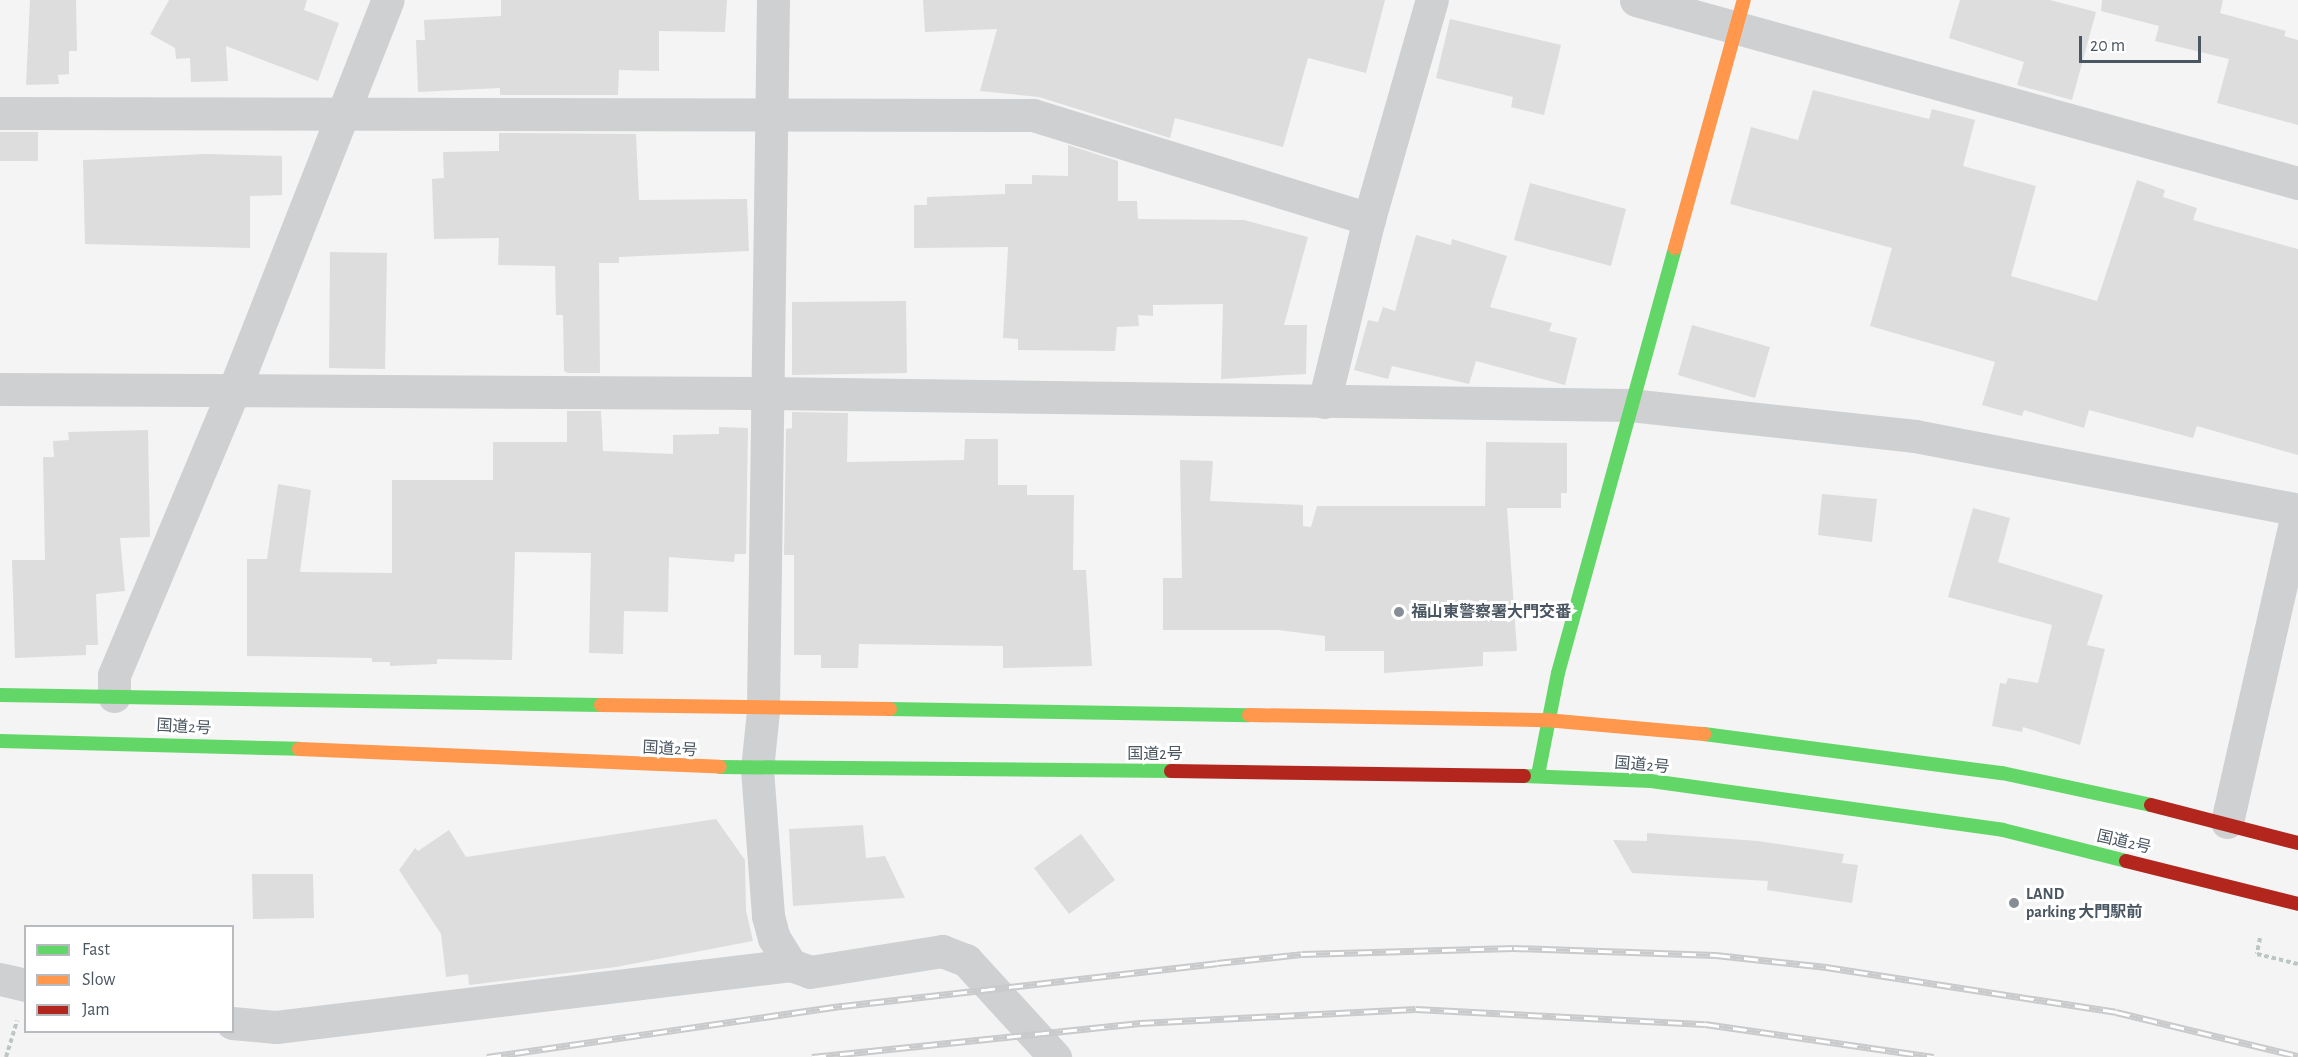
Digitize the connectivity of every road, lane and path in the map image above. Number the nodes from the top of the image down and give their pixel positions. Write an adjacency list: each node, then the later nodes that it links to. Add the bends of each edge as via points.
1 (388, 0): 6 (street)
2 (773, 0): 8 (street)
3 (1432, 0): 10 (street)
4 (1636, 0): 5 (street)
5 (1741, 13): 9 (street); 15 (main road)
6 (343, 110): 7 (street); 8 (street); 12 (street)
7 (0, 113)
8 (773, 116): 10 (street, via 1033,115); 13 (street)
9 (2298, 183)
10 (1369, 219): 14 (street)
11 (0, 389): 12 (street)
12 (234, 390): 13 (street); 18 (street, via 114,675)
13 (767, 393): 14 (street); 19 (street)
14 (1324, 402): 15 (street)
15 (1630, 405): 16 (street, via 1915,436); 20 (main road)
16 (2298, 510): 24 (street)
17 (0, 695): 18 (main road, 国道2号)
18 (114, 696): 19 (main road, 国道2号)
19 (763, 711): 20 (main road, 国道2号); 22 (street)
20 (1546, 720): 23 (main road); 24 (main road, 国道2号, via 1662,729 2002,773)
21 (0, 741): 22 (main road, 国道2号, via 109,741)
22 (757, 769): 23 (main road, 国道2号); 29 (street, via 768,916 774,938)
23 (1538, 775): 26 (main road, 国道2号, via 1651,781 2003,830)
24 (2227, 822): 25 (main road, 国道2号)
25 (2298, 843)
26 (2298, 904)
27 (2260, 938): 28 (path, via 2257,954)
28 (2298, 964)
29 (791, 965): 32 (street, via 276,1027); 33 (street, via 810,972 953,952 993,988)
30 (0, 979): 31 (street)
31 (24, 985)
32 (234, 1023)
33 (1054, 1057)

